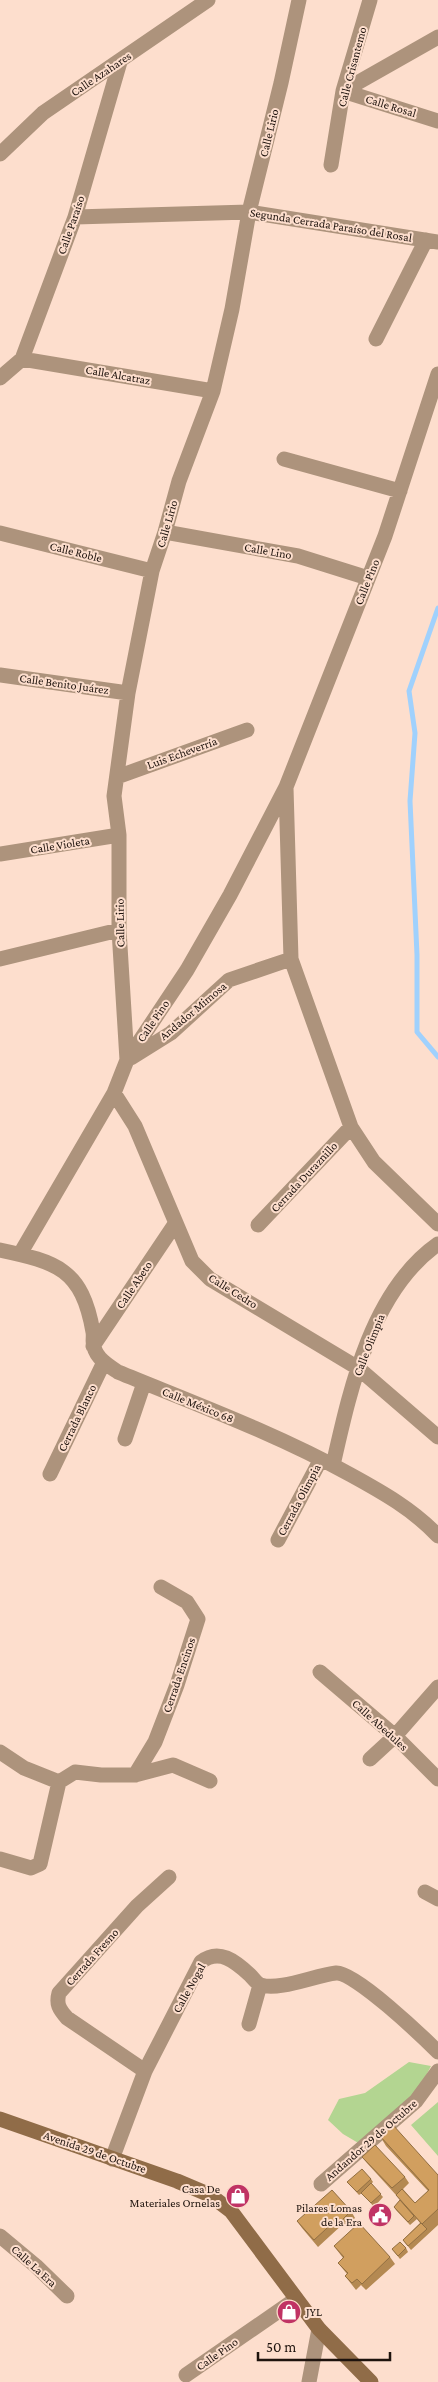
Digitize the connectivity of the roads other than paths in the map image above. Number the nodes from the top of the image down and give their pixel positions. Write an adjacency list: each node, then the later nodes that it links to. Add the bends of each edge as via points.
1 (208, 0): 5 (street, Calle Azahares)
2 (299, 0): 10 (street, Calle Lirio)
3 (370, 0): 6 (street, Calle Crisantemo)
4 (438, 38): 6 (street)
5 (120, 62): 8 (street, Calle Azahares, via 43,113); 11 (street, Calle Paraíso)
6 (343, 91): 7 (street, Calle Rosal); 9 (street, Calle Crisantemo)
7 (438, 121)
8 (0, 154)
9 (331, 165)
10 (249, 212): 11 (street, Segunda Cerrada Paraíso del Rosal); 12 (street, Segunda Cerrada Paraíso del Rosal); 17 (street, Calle Lirio)
11 (75, 217): 14 (street, Calle Paraíso)
12 (432, 241): 13 (street)
13 (376, 339)
14 (22, 359): 16 (street, Calle Paraíso); 17 (street, Calle Alcatraz)
15 (438, 374): 19 (street, Calle Pino)
16 (0, 378)
17 (213, 391): 20 (street, Calle Lirio, via 179,481)
18 (284, 460): 19 (street)
19 (400, 492): 23 (street, Calle Pino)
20 (166, 532): 22 (street, Calle Lirio); 23 (street, Calle Lino, via 298,556)
21 (0, 533): 22 (street, Calle Roble)
22 (152, 571): 25 (street, Calle Lirio)
23 (368, 578): 28 (street, Calle Pino)
24 (0, 675): 25 (street, Calle Benito Juárez)
25 (128, 693): 27 (street, Calle Lirio)
26 (246, 730): 27 (street, Luis Echeverría)
27 (117, 777): 29 (street, Calle Lirio, via 114,796)
28 (286, 787): 33 (street, Calle Pino); 34 (street, Calle Pino, via 187,970)
29 (119, 836): 30 (street, Calle Violeta); 31 (street, Calle Lirio)
30 (0, 854)
31 (120, 930): 32 (street); 34 (street, Calle Lirio)
32 (0, 959)
33 (291, 959): 34 (street, Andador Mimosa, via 229,980 171,1033); 36 (street, Calle Pino)
34 (127, 1060): 35 (street, Calle Pino)
35 (114, 1093): 37 (street, Calle Cedro, via 135,1126); 42 (street, Calle Pino)
36 (351, 1127): 38 (street, Calle Pino, via 374,1162); 39 (street, Cerrada Duraznillo)
37 (175, 1224): 43 (street, Calle Abeto); 45 (street, Calle Cedro, via 192,1261 210,1279)
38 (438, 1224)
39 (258, 1225)
40 (438, 1244): 45 (street, Calle Olimpia, via 406,1273 384,1308)
41 (0, 1250): 42 (street, Calle México 68)
42 (20, 1254): 43 (street, Calle México 68, via 45,1261 73,1278 87,1310)
43 (93, 1346): 44 (street, Calle México 68)
44 (104, 1362): 46 (street, Calle México 68); 50 (street, Cerrada Blanco)
45 (358, 1368): 47 (street, Calle Cedro); 49 (street, Calle Olimpia)
46 (144, 1383): 48 (street); 49 (street, Calle México 68)
47 (438, 1437)
48 (125, 1439)
49 (327, 1462): 51 (street, Calle México 68, via 378,1490 426,1523); 52 (street, Cerrada Olimpia)
50 (50, 1474)
51 (438, 1536)
52 (278, 1540)
53 (161, 1587): 59 (street, Cerrada Encinos, via 187,1602 198,1619 155,1742)
54 (320, 1672): 56 (street, Calle Abedules)
55 (438, 1687): 56 (street)
56 (395, 1736): 58 (street); 60 (street, Calle Abedules)
57 (0, 1752): 62 (street, via 24,1768)
58 (370, 1759)
59 (135, 1775): 61 (street, via 173,1765); 62 (street, via 101,1776 75,1772)
60 (438, 1779)
61 (210, 1781)
62 (59, 1782): 63 (street, via 40,1864 31,1868)
63 (0, 1860)
64 (169, 1877): 68 (street, Cerrada Fresno, via 137,1906 59,1993 57,2001 67,2018)
65 (260, 1985): 66 (street); 67 (street, via 272,1986 339,1972 354,1978); 68 (street, Calle Nogal, via 240,1965 221,1955 209,1956 200,1962)
66 (249, 2024)
67 (438, 2052)
68 (145, 2071): 71 (street, Calle Nogal)
69 (438, 2071): 72 (street, Andandor 29 de Octubre, via 416,2101)
70 (0, 2119): 71 (street, Avenida 29 de Octubre)
71 (112, 2159): 75 (street, Avenida 29 de Octubre, via 210,2195 231,2211)
72 (321, 2184)
73 (0, 2236): 74 (street, Calle La Era)
74 (67, 2296)
75 (296, 2299): 76 (street, Avenida 29 de Octubre); 77 (street, Calle Pino)
76 (319, 2329): 78 (street); 79 (street, Avenida 29 de Octubre)
77 (186, 2375)
78 (309, 2382)
79 (371, 2382)

